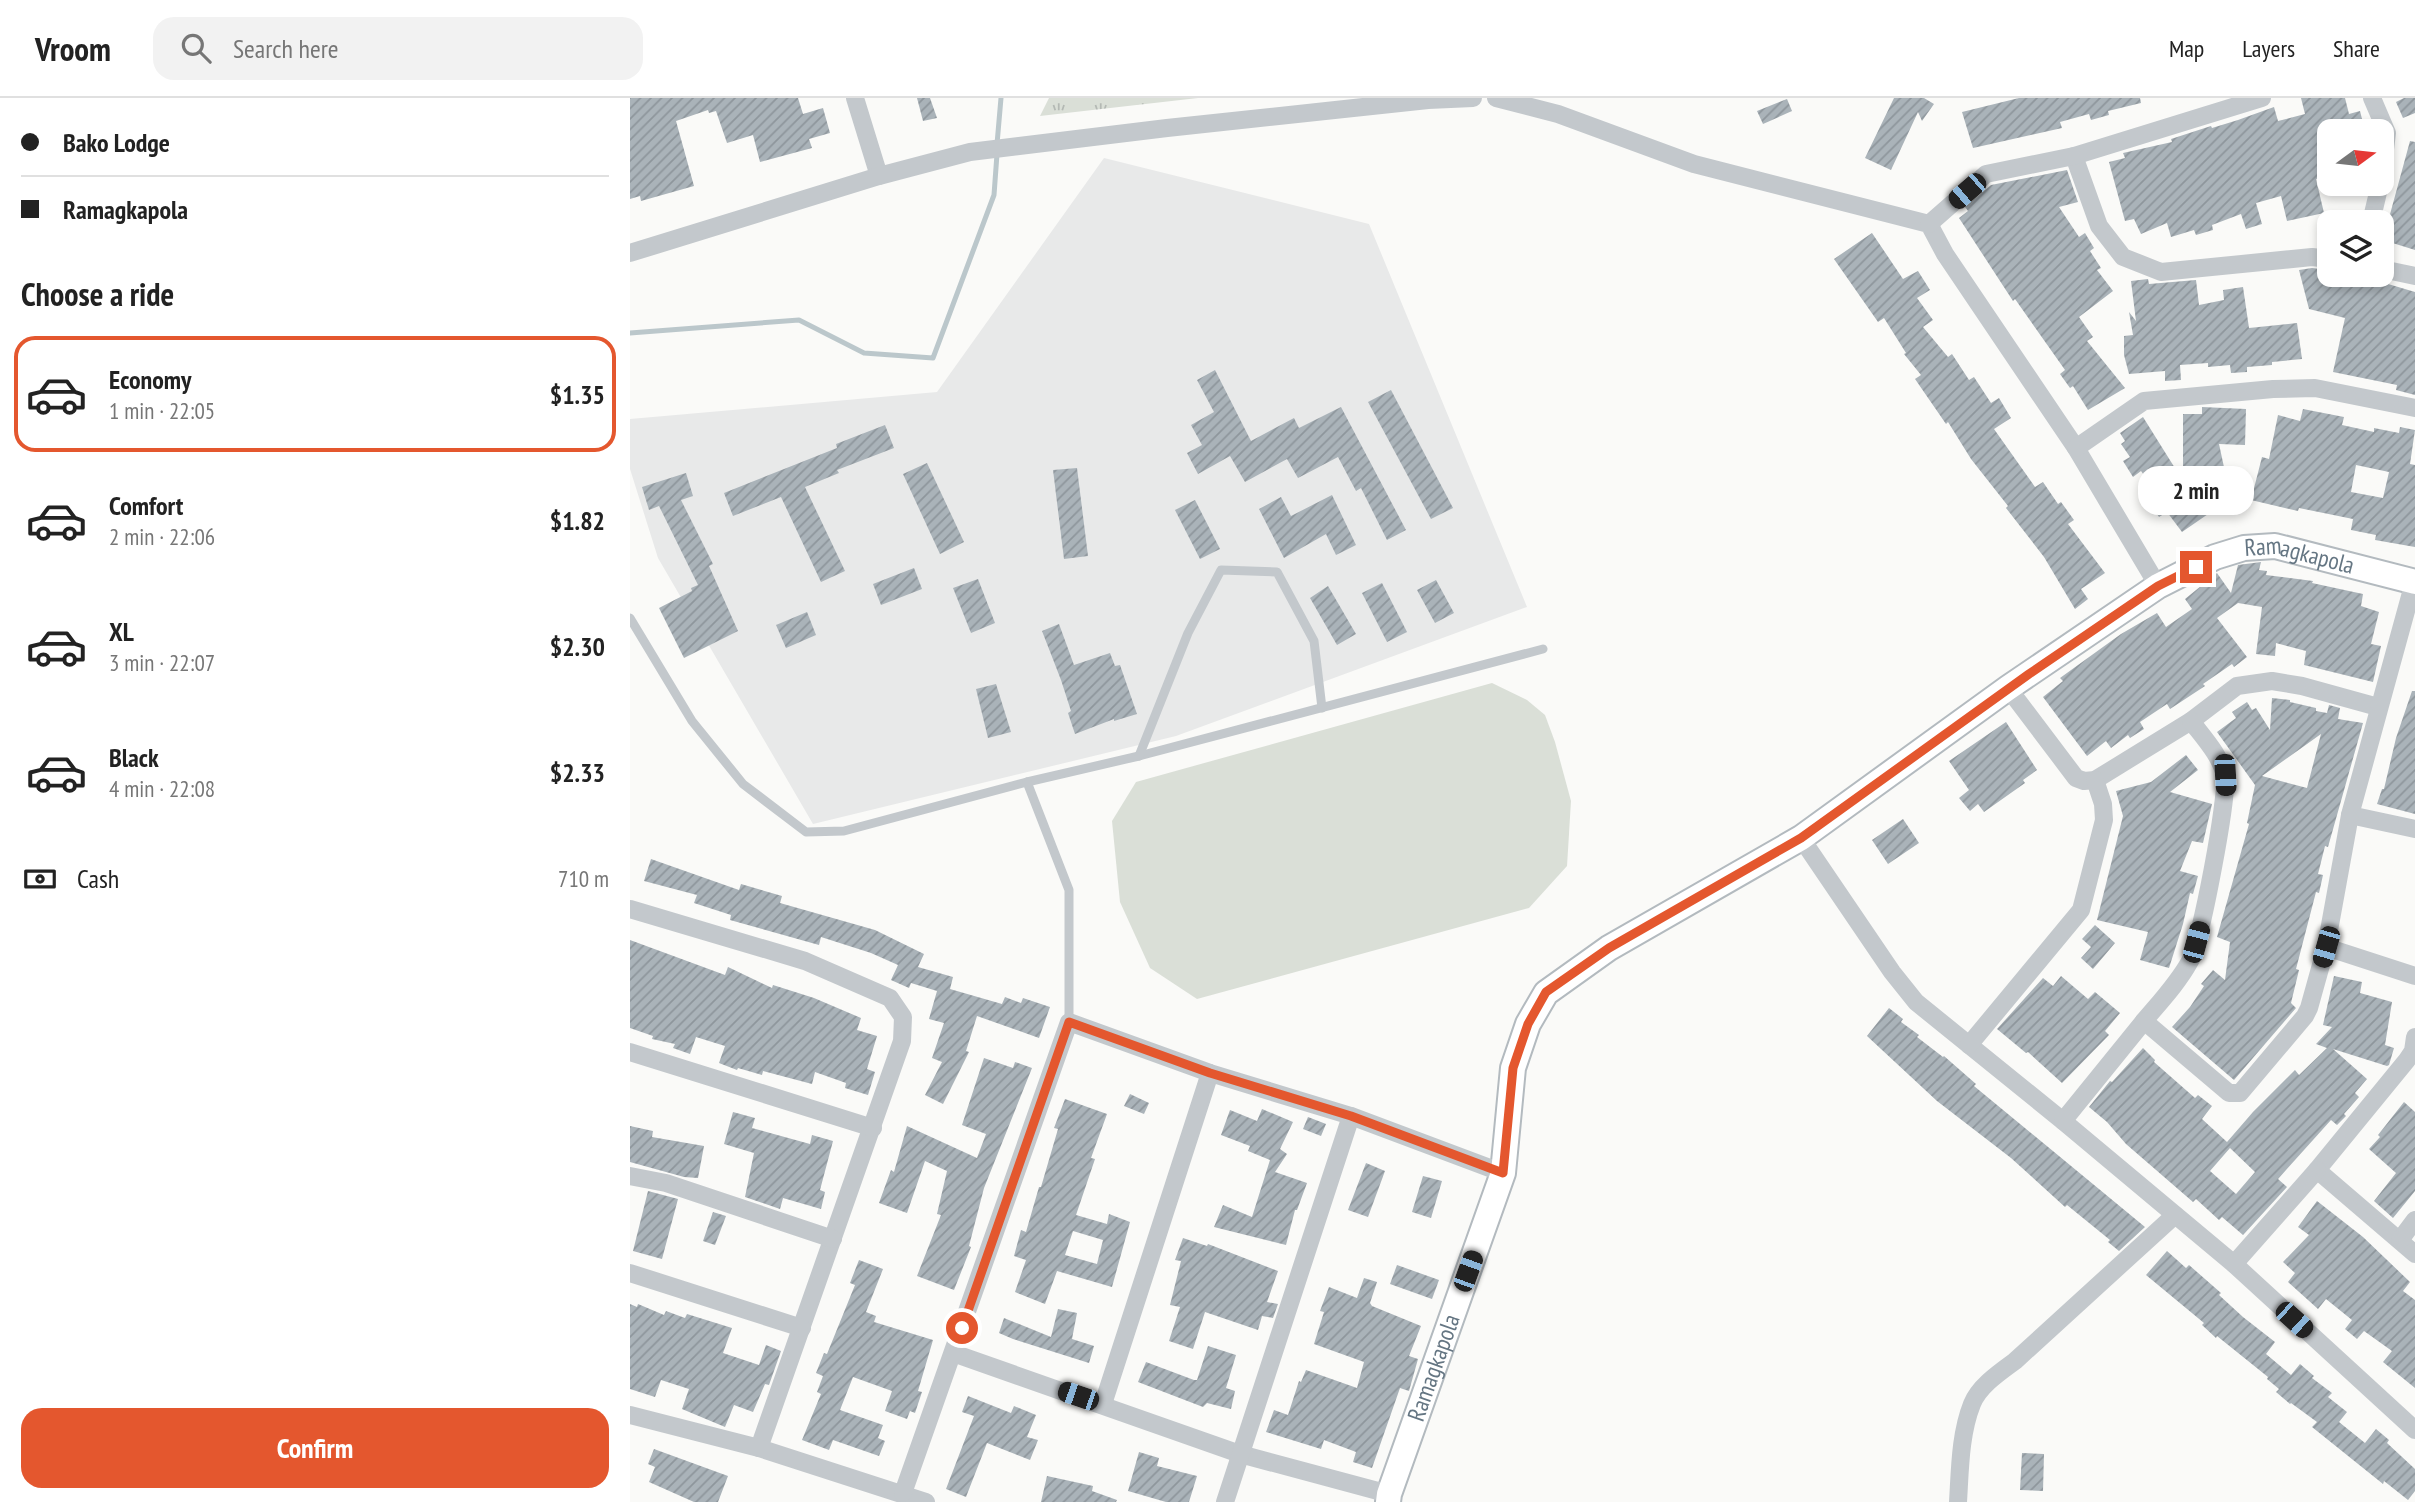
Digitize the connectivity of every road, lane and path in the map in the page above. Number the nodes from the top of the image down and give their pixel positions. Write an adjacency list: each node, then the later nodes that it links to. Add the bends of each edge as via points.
1 (855, 98): 9 (street)
2 (1473, 98): 6 (street)
3 (1496, 98): 10 (street, via 1558,114 1694,164)
4 (2262, 98): 8 (street)
5 (2372, 98): 7 (street)
6 (1330, 104): 9 (street, via 970,152)
7 (2381, 119)
8 (2074, 156): 10 (street, via 1986,174); 12 (street, via 2099,226 2123,257 2161,272)
9 (879, 176): 11 (street)
10 (1929, 224): 16 (street)
11 (630, 253)
12 (2317, 258)
13 (2394, 272): 14 (street)
14 (2415, 276)
15 (2415, 408): 16 (street, via 2315,388 2144,401)
16 (2076, 448): 18 (street)
17 (2415, 582): 18 (street, Ramagkapola, via 2274,546 2244,548 2215,557); 22 (street)
18 (2158, 586): 21 (street, Ramagkapola)
19 (630, 618): 27 (lane, via 692,721 743,784 806,832 844,831)
20 (1543, 649): 23 (lane)
21 (2008, 688): 26 (street, via 2076,778); 30 (street, Ramagkapola)
22 (2378, 707): 24 (street, via 2272,681 2237,686); 28 (street)
23 (1322, 708): 25 (lane); 25 (lane, via 1314,641 1277,572 1221,570 1188,633)
24 (2191, 721): 26 (street); 34 (street, via 2221,762 2225,791 2191,959)
25 (1139, 756): 27 (lane)
26 (2095, 780): 37 (street, via 2104,820 2081,911)
27 (1027, 782): 35 (lane, via 1069,890)
28 (2350, 815): 29 (street); 32 (street)
29 (2415, 829)
30 (1801, 838): 37 (street, via 1916,1002); 44 (street, Ramagkapola, via 1609,948 1546,992 1528,1024 1513,1068)
31 (630, 909): 42 (street, via 805,961 890,998 903,1017 902,1041)
32 (2326, 947): 33 (street); 34 (street, via 2305,1016 2240,1093 2229,1093)
33 (2415, 976)
34 (2144, 1021): 41 (street)
35 (1069, 1022): 39 (street); 54 (street)
36 (2415, 1037): 43 (street, via 2413,1051)
37 (1969, 1045): 41 (street)
38 (630, 1052): 42 (street)
39 (1210, 1073): 40 (street); 55 (street)
40 (1351, 1116): 44 (street); 59 (street)
41 (2063, 1121): 46 (street)
42 (873, 1128): 48 (street)
43 (2317, 1170): 49 (street); 51 (street)
44 (1503, 1173): 61 (street, Ramagkapola)
45 (630, 1176): 48 (street, via 666,1183)
46 (2175, 1214): 51 (street); 64 (street, via 1972,1402 1962,1447)
47 (2415, 1220): 49 (street)
48 (833, 1239): 53 (street)
49 (2400, 1240): 50 (street)
50 (2415, 1254)
51 (2234, 1264): 57 (street)
52 (630, 1273): 53 (street)
53 (802, 1328): 58 (street)
54 (953, 1353): 55 (street); 60 (street)
55 (1103, 1404): 59 (street)
56 (630, 1415): 58 (street)
57 (2415, 1430)
58 (759, 1448): 60 (street)
59 (1240, 1454): 61 (street); 63 (street)
60 (903, 1493): 62 (street)
61 (1389, 1498)
62 (926, 1502)
63 (1225, 1502)
64 (1958, 1502)

